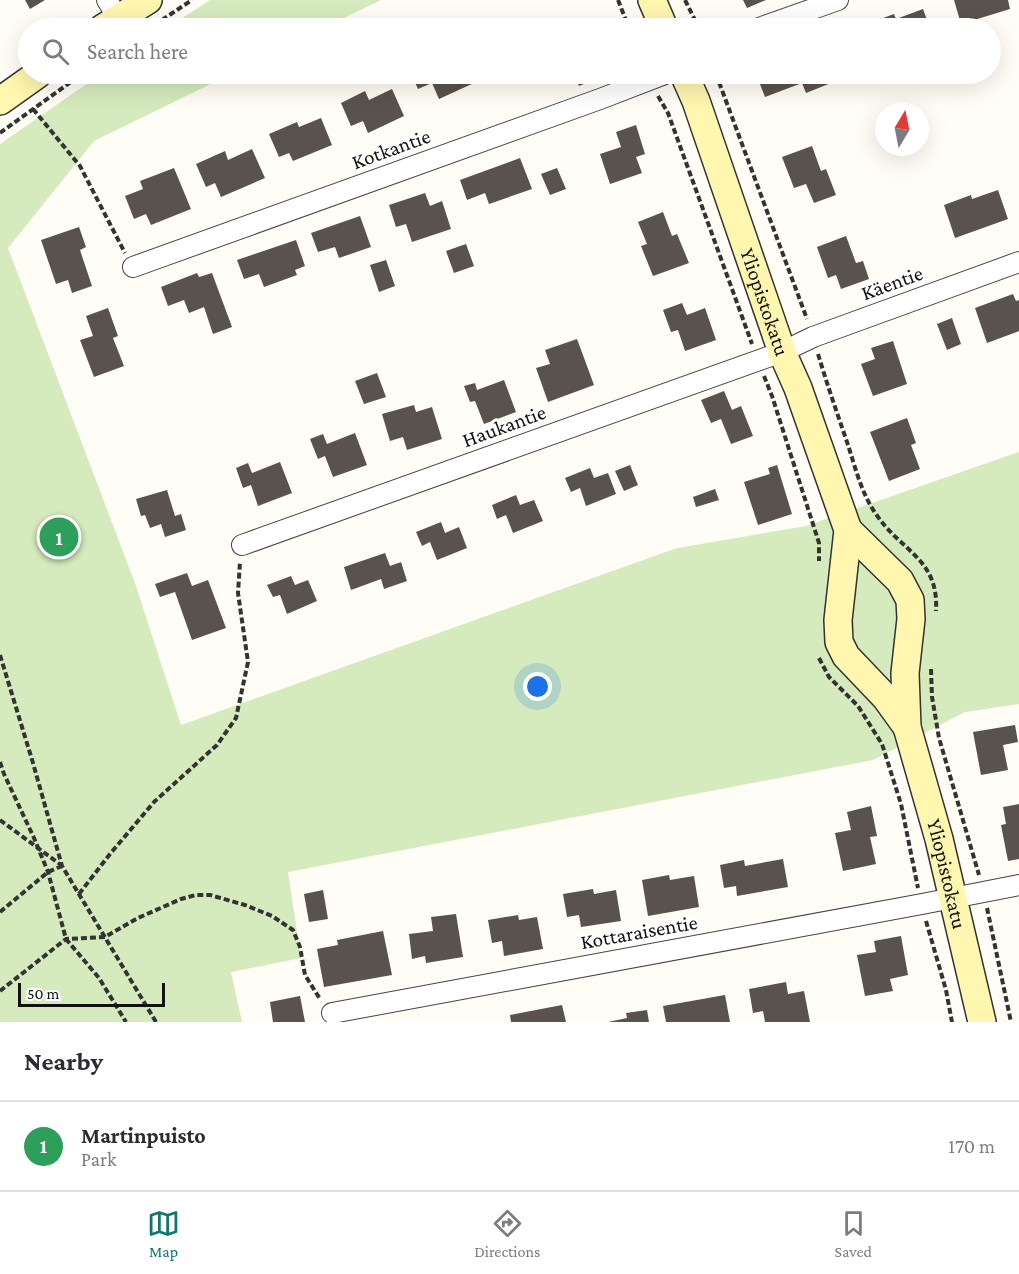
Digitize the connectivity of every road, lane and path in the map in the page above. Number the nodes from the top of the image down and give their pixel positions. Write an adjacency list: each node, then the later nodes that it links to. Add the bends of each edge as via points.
1 (192, 0): 6 (path)
2 (618, 0): 8 (path)
3 (652, 0): 9 (street)
4 (685, 0): 10 (path)
5 (838, 0): 11 (street)
6 (153, 11): 7 (street)
7 (109, 15)
8 (625, 18)
9 (660, 18)
10 (694, 18)
11 (787, 18)
12 (24, 84): 17 (street)
13 (68, 84): 18 (path)
14 (639, 84): 21 (street, Kotkantie)
15 (660, 84): 22 (path, via 668,113)
16 (688, 84): 22 (street, Yliopistokatu)
17 (0, 101)
18 (33, 109): 19 (path); 21 (path, via 80,166)
19 (0, 133)
20 (1019, 262): 22 (street, Käentie, via 813,337)
21 (133, 267)
22 (770, 357): 23 (street, Yliopistokatu, via 798,388); 24 (street, Haukantie); 25 (path, via 772,396 819,543)
23 (848, 530): 28 (street, Yliopistokatu, via 900,581 910,600 905,674); 28 (street, Yliopistokatu, via 839,642 846,656)
24 (242, 545): 35 (path, via 238,593 248,662 236,717 217,746 154,802)
25 (820, 571)
26 (818, 652): 37 (path, via 828,677 858,706 882,744 901,804)
27 (0, 655): 32 (path)
28 (907, 727): 36 (street, Yliopistokatu)
29 (0, 762): 31 (path)
30 (0, 820): 31 (path)
31 (38, 848): 32 (path); 33 (path)
32 (62, 866): 33 (path); 35 (path)
33 (48, 872): 38 (path); 40 (path)
34 (1019, 885): 36 (street, Kottaraisentie)
35 (79, 894): 39 (path)
36 (954, 897): 37 (street, Kottaraisentie); 46 (street, Yliopistokatu)
37 (922, 904): 42 (street, Kottaraisentie); 45 (path)
38 (0, 912)
39 (105, 937): 40 (path); 42 (path, via 181,899 210,895 233,900 272,916 292,930 305,975); 44 (path)
40 (66, 939): 41 (path); 43 (path, via 99,978)
41 (0, 991)
42 (332, 1013)
43 (126, 1022)
44 (156, 1022)
45 (952, 1022)
46 (982, 1022)

